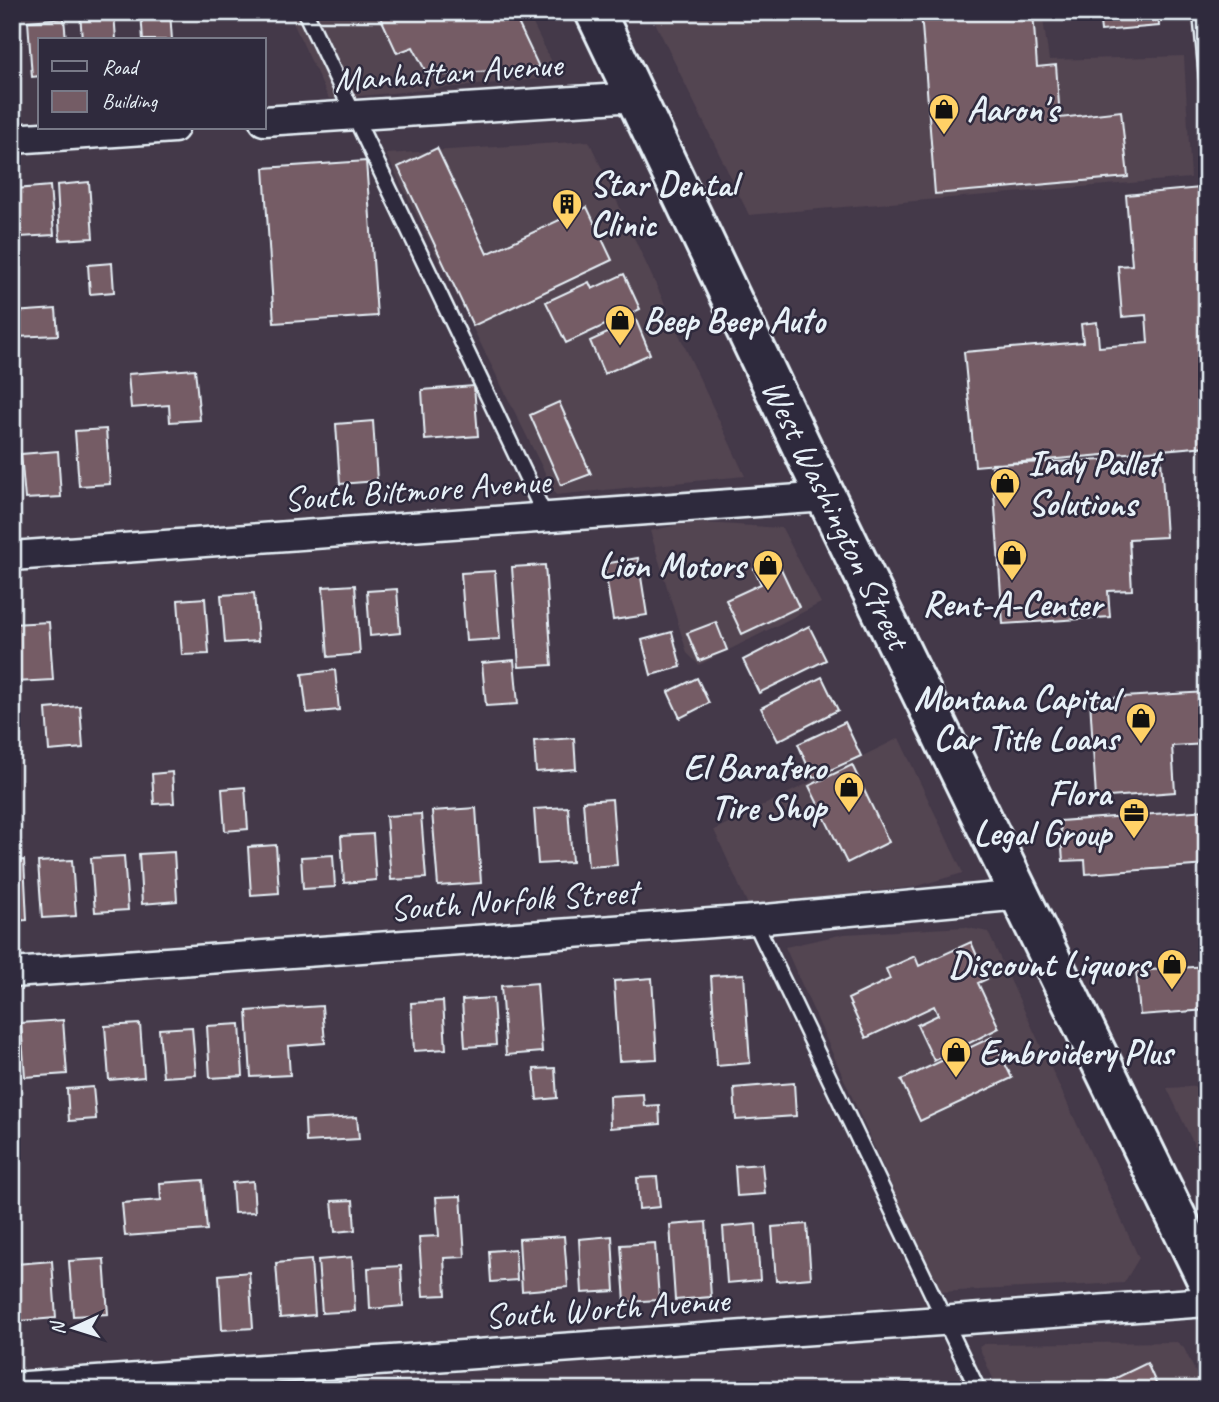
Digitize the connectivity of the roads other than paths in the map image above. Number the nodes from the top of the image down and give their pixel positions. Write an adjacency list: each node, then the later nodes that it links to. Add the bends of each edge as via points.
1 (305, 12): 6 (lane)
2 (595, 12): 5 (main road, West Washington Street)
3 (1201, 12): 4 (lane)
4 (1207, 78)
5 (636, 97): 6 (street, Manhattan Avenue); 10 (main road, West Washington Street)
6 (352, 114): 7 (street, Manhattan Avenue); 11 (lane)
7 (266, 121)
8 (145, 130): 9 (street)
9 (12, 139)
10 (827, 497): 11 (street, South Biltmore Avenue); 13 (main road, West Washington Street)
11 (546, 517): 12 (street, South Biltmore Avenue)
12 (12, 556)
13 (1021, 895): 14 (street, South Norfolk Street); 16 (main road, West Washington Street)
14 (754, 920): 15 (street, South Norfolk Street); 18 (lane)
15 (12, 973)
16 (1207, 1280)
17 (1207, 1302): 18 (street, South Worth Avenue)
18 (944, 1321): 19 (street, South Worth Avenue); 21 (lane)
19 (264, 1380): 20 (street, South Worth Avenue)
20 (12, 1387)
21 (978, 1390)

